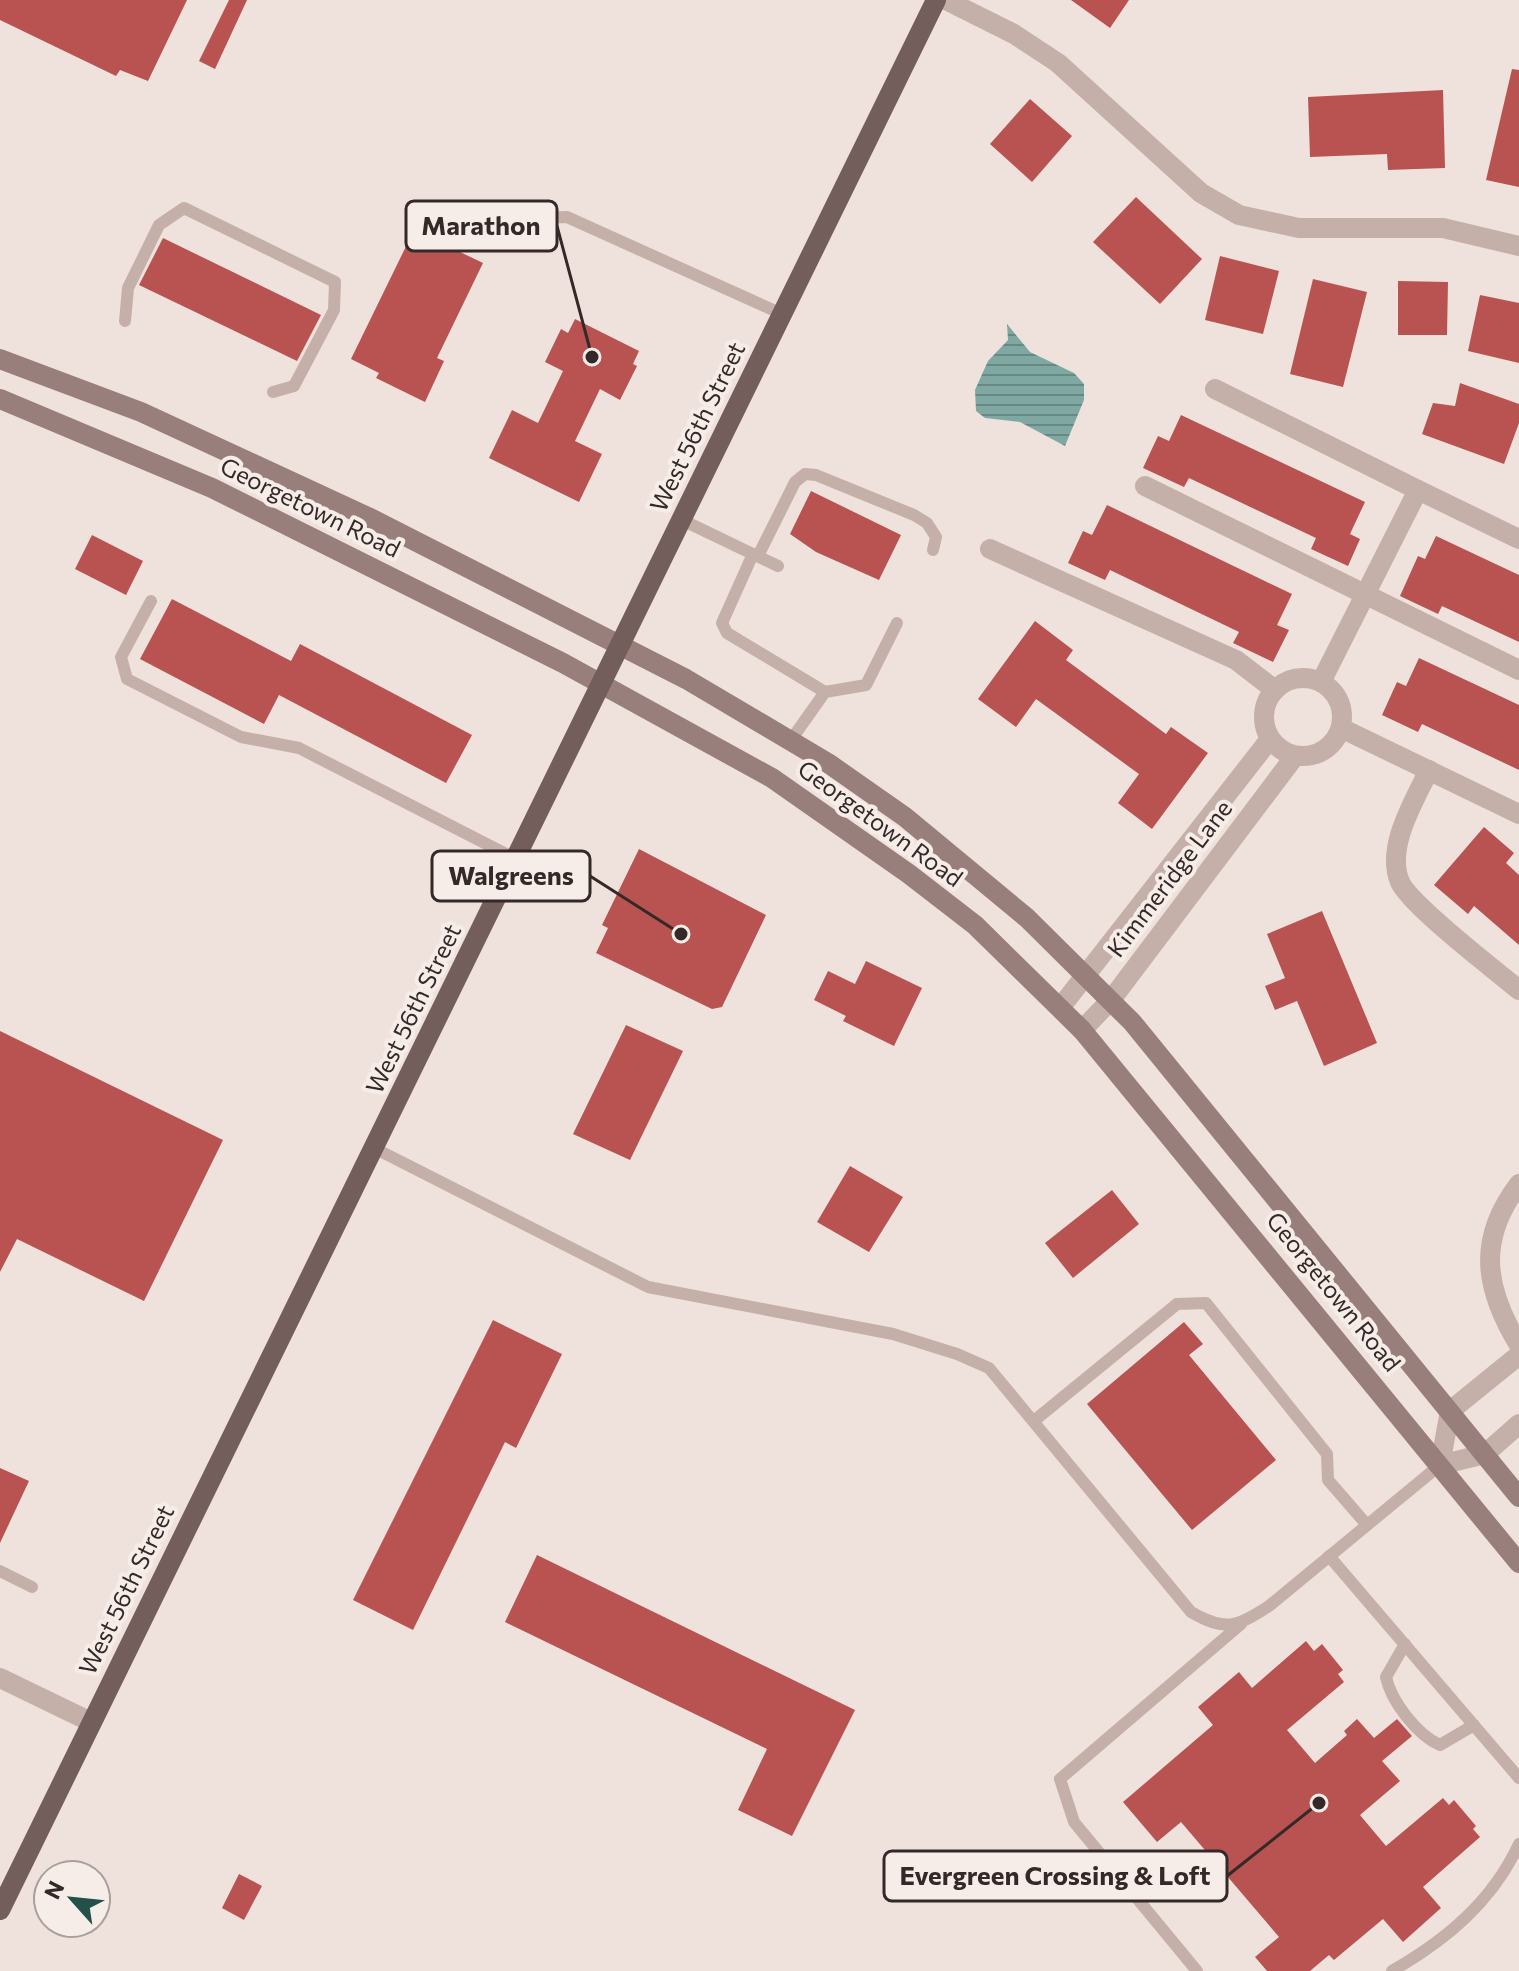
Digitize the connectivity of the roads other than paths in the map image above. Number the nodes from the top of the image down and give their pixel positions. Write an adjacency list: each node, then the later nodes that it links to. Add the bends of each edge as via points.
1 (936, 0): 5 (main road, West 56th Street)
2 (946, 0): 4 (street, via 1049,56 1201,193 1239,215 1299,228 1443,228)
3 (507, 219): 5 (lane, via 567,217)
4 (1519, 246)
5 (782, 314): 13 (main road, West 56th Street)
6 (125, 321): 9 (lane, via 128,288 159,225 184,208 335,282 334,310 294,386)
7 (0, 359): 22 (main road, Georgetown Road, via 141,412 279,474)
8 (1215, 389): 12 (street)
9 (273, 392)
10 (0, 399): 25 (main road, Georgetown Road, via 212,488)
11 (1145, 486): 19 (street)
12 (1418, 490): 14 (street); 19 (street)
13 (682, 520): 17 (lane); 22 (main road, West 56th Street)
14 (1519, 539)
15 (990, 549): 26 (street, via 1236,660)
16 (933, 550): 17 (lane, via 936,537 914,515 805,474 795,482)
17 (756, 555): 18 (lane); 27 (lane, via 722,623 727,633)
18 (778, 566)
19 (1365, 595): 23 (street); 24 (street)
20 (151, 601): 34 (lane, via 121,657 127,679 241,737 299,748)
21 (897, 623): 27 (lane, via 866,685)
22 (620, 645): 25 (main road, West 56th Street); 30 (main road, Georgetown Road)
23 (1519, 670)
24 (1321, 682): 26 (street, via 1297,678); 28 (street, via 1339,701)
25 (602, 684): 34 (main road, West 56th Street); 38 (main road, Georgetown Road, via 842,824 975,925)
26 (1275, 690): 29 (street, via 1264,714)
27 (825, 692): 30 (lane)
28 (1341, 728): 31 (street, via 1319,754); 32 (street)
29 (1270, 739): 31 (street); 35 (street, Kimmeridge Lane)
30 (791, 740): 35 (main road, Georgetown Road, via 962,862)
31 (1295, 756): 37 (street, Kimmeridge Lane)
32 (1429, 770): 33 (street); 36 (street, via 1397,853 1400,881)
33 (1519, 814)
34 (516, 859): 40 (main road, West 56th Street)
35 (1088, 977): 37 (main road, Georgetown Road); 38 (street, Kimmeridge Lane)
36 (1519, 990)
37 (1111, 1000): 39 (street, Kimmeridge Lane); 44 (main road, Georgetown Road)
38 (1060, 1008): 39 (main road, Georgetown Road)
39 (1082, 1030): 48 (main road, Georgetown Road)
40 (374, 1148): 45 (lane, via 648,1287 893,1334 957,1354 989,1368); 58 (main road, West 56th Street)
41 (1519, 1184): 42 (street, via 1502,1206 1490,1240 1490,1279)
42 (1519, 1345)
43 (1519, 1355): 44 (street)
44 (1450, 1411): 47 (main road, Georgetown Road); 48 (street)
45 (1035, 1420): 50 (lane, via 1177,1304 1206,1303 1327,1454 1328,1480); 55 (lane, via 1191,1612 1217,1627)
46 (1519, 1424): 47 (street)
47 (1485, 1454): 48 (street); 49 (main road, Georgetown Road)
48 (1440, 1465): 50 (lane); 52 (main road, Georgetown Road)
49 (1519, 1497)
50 (1367, 1525): 51 (lane)
51 (1329, 1556): 55 (lane); 56 (lane)
52 (1519, 1563)
53 (0, 1571): 54 (lane)
54 (32, 1587)
55 (1243, 1623): 63 (lane, via 1060,1779 1074,1822)
56 (1405, 1644): 59 (lane); 59 (lane, via 1386,1677 1389,1693 1429,1741 1440,1745)
57 (0, 1678): 58 (street)
58 (91, 1722): 62 (main road, West 56th Street)
59 (1474, 1725): 60 (lane)
60 (1519, 1778)
61 (1519, 1844): 64 (lane, via 1493,1889 1464,1921)
62 (0, 1910)
63 (1197, 1971)
64 (1392, 1971)

